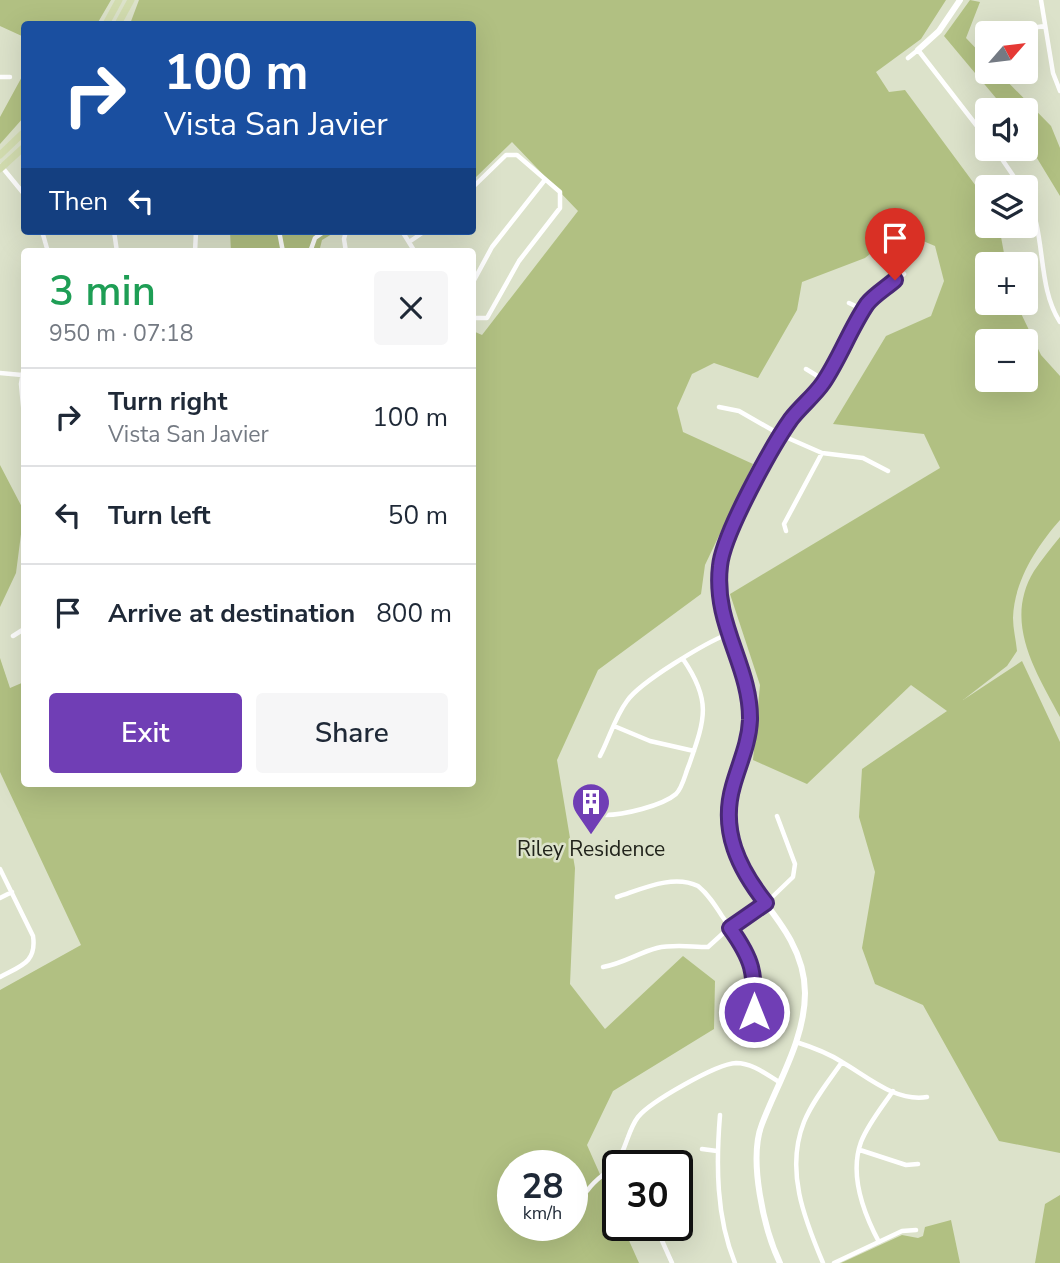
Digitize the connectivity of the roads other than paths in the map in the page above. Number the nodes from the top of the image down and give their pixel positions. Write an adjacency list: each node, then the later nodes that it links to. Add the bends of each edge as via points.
1 (119, 0): 5 (main road)
2 (131, 0): 6 (main road)
3 (960, 0): 9 (street, via 939,31)
4 (1041, 0): 7 (street)
5 (108, 21)
6 (120, 21)
7 (1045, 26): 8 (street); 13 (street)
8 (1038, 27)
9 (918, 50): 10 (street); 14 (street)
10 (908, 58)
11 (0, 77): 12 (street)
12 (10, 77)
13 (1060, 91)
14 (975, 124)
15 (21, 135): 17 (main road)
16 (21, 150): 18 (main road)
17 (0, 155)
18 (1, 167): 21 (street)
19 (544, 181): 20 (street, via 517,155 506,155); 28 (street, via 492,247); 31 (street, via 560,192 561,208 519,261 487,318)
20 (476, 184)
21 (21, 190)
22 (405, 235): 25 (street)
23 (419, 235): 25 (street)
24 (1038, 236): 32 (street, via 1052,309)
25 (409, 242): 26 (street)
26 (413, 248)
27 (904, 274): 30 (street)
28 (476, 277)
29 (849, 303): 30 (street)
30 (864, 310): 36 (street)
31 (476, 318)
32 (1060, 322)
33 (806, 369): 36 (street)
34 (0, 373): 35 (street)
35 (21, 375)
36 (824, 380): 38 (street)
37 (719, 407): 38 (street, via 739,411)
38 (781, 435): 39 (street); 43 (street, via 733,526 720,564)
39 (822, 453): 40 (street, via 863,458); 41 (street, via 785,524)
40 (888, 471)
41 (786, 531)
42 (21, 631): 44 (street)
43 (727, 634): 45 (street); 55 (street, via 746,685 750,712 748,739 732,788 729,824 735,856)
44 (13, 636)
45 (683, 659): 46 (street, via 636,691); 47 (street, via 697,679 703,699)
46 (614, 726): 47 (street, via 650,741); 48 (street)
47 (694, 751): 49 (street, via 680,789 667,801)
48 (600, 756)
49 (605, 815)
50 (777, 816): 55 (street, via 795,864 793,877)
51 (0, 869): 52 (street)
52 (12, 892): 54 (street); 58 (street, via 33,936 34,953 29,961)
53 (618, 897): 56 (street, via 666,882 691,882 704,891)
54 (0, 898)
55 (766, 903): 56 (street); 60 (street, via 801,964 805,1003)
56 (730, 928): 57 (street, via 708,947 653,949); 59 (street, via 751,961)
57 (603, 967)
58 (0, 977)
59 (754, 1012)
60 (796, 1042): 61 (street); 62 (street)
61 (842, 1062): 63 (street); 77 (street, via 810,1109 796,1149 801,1203)
62 (779, 1082): 70 (street, via 737,1063 704,1074 637,1118 616,1164); 76 (street, via 761,1126 756,1156 764,1218)
63 (893, 1091): 64 (street, via 914,1099); 67 (street, via 868,1128)
64 (927, 1097)
65 (720, 1115): 68 (street)
66 (702, 1149): 68 (street)
67 (860, 1150): 69 (street, via 906,1165); 73 (street, via 861,1201)
68 (717, 1151): 75 (street, via 724,1228)
69 (918, 1164)
70 (588, 1190)
71 (916, 1230): 73 (street)
72 (662, 1241): 74 (street)
73 (879, 1241): 78 (street)
74 (672, 1263)
75 (735, 1263)
76 (780, 1263)
77 (823, 1263)
78 (834, 1263)

